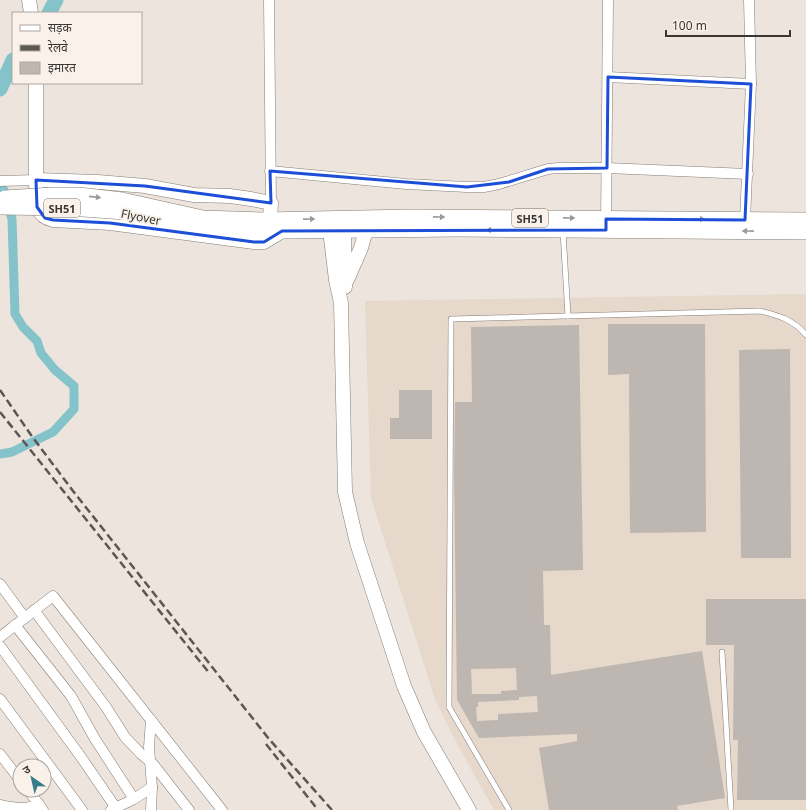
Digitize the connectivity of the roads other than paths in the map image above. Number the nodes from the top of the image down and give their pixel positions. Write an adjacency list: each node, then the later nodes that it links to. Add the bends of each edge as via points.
1 (29, 0): 5 (street)
2 (269, 0): 10 (street)
3 (608, 0): 6 (street)
4 (749, 0): 8 (street)
5 (32, 12)
6 (608, 77): 8 (street); 9 (street)
7 (36, 84): 12 (street)
8 (751, 84): 11 (street)
9 (606, 168): 10 (street, via 548,169 510,182 467,188); 11 (street); 21 (street)
10 (270, 170): 15 (street)
11 (748, 174): 19 (street)
12 (36, 180): 13 (street); 15 (street, via 145,186 194,195 230,196); 26 (street, via 38,210 45,218 53,220 110,223 254,242 264,242)
13 (0, 181)
14 (0, 198): 16 (main road, Flyover / SH51, one-way to 16, bridge, via 72,195)
15 (271, 203): 18 (street)
16 (123, 206): 17 (main road, Flyover / SH51, bridge); 18 (main road, Flyover / SH51, via 203,218); 26 (main road, Flyover / SH51, via 185,225 227,230)
17 (0, 207)
18 (270, 220): 21 (main road, SH51, one-way to 21, via 410,217)
19 (745, 220): 21 (main road, SH51, one-way to 19); 22 (main road, SH51)
20 (806, 220): 22 (main road, SH51)
21 (606, 224): 22 (main road, SH51, one-way to 21); 25 (main road, SH51)
22 (788, 226): 27 (main road, SH51)
23 (337, 230): 24 (main road, SH51); 26 (main road, SH51); 28 (street); 29 (street, via 336,280)
24 (366, 230): 25 (main road, SH51, one-way to 24); 28 (street)
25 (562, 230): 30 (lane)
26 (282, 231)
27 (806, 232)
28 (345, 287): 29 (street)
29 (341, 303): 55 (street, via 345,492 357,543 404,686 424,732)
30 (568, 316): 31 (lane, via 760,311 781,316 798,326); 56 (lane, via 451,319 449,707)
31 (806, 335)
32 (1, 585): 34 (street)
33 (34, 610): 34 (street); 40 (street, via 53,596); 42 (street, via 126,737)
34 (25, 618): 35 (street)
35 (15, 625): 36 (street); 47 (street, via 71,696)
36 (0, 637)
37 (0, 646): 50 (street, via 81,757)
38 (722, 652): 57 (lane)
39 (0, 699): 51 (street)
40 (151, 720): 42 (street); 54 (street)
41 (0, 754): 43 (street)
42 (150, 761): 44 (street); 53 (street)
43 (12, 770)
44 (152, 787): 47 (street); 52 (street)
45 (0, 797): 48 (street)
46 (34, 798): 49 (street)
47 (134, 799): 50 (street)
48 (3, 805): 49 (street, via 26,809)
49 (41, 807)
50 (113, 809)
51 (82, 810)
52 (151, 810)
53 (189, 810)
54 (222, 810)
55 (469, 810)
56 (509, 810)
57 (731, 810)

